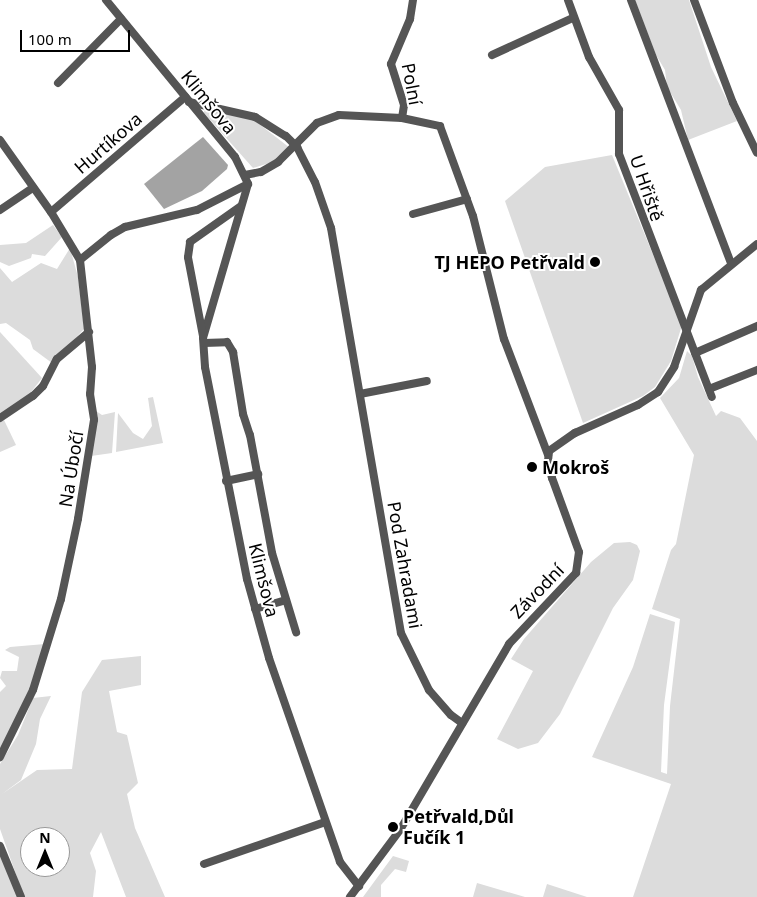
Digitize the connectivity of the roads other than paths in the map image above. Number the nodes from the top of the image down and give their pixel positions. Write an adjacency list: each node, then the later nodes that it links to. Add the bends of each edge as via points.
1 (106, 0): 7 (street, Klimšova)
2 (413, 0): 11 (street, Polní, via 410,19 391,64 404,106)
3 (568, 0): 6 (street, U Hřiště)
4 (631, 0): 25 (street)
5 (694, 0): 14 (street, via 724,81)
6 (573, 18): 8 (street); 27 (street, U Hřiště, via 589,57 619,110 619,154)
7 (121, 19): 9 (street); 10 (street, Klimšova)
8 (492, 55)
9 (58, 83)
10 (187, 100): 13 (street, via 255,117 286,136); 15 (street, Klimšova, via 235,157); 21 (street, Hurtíkova)
11 (402, 118): 13 (street, via 339,115 317,123); 18 (street, Závodní, via 440,126)
12 (0, 140): 17 (street, Na Úbočí)
13 (297, 147): 15 (street, via 261,172); 33 (street, Pod Zahradami, via 315,182 331,228)
14 (757, 153)
15 (245, 175): 16 (street, Klimšova)
16 (248, 184): 19 (street, Klimšova); 24 (street, via 197,210 126,227 111,234)
17 (33, 188): 20 (street); 21 (street, Na Úbočí)
18 (466, 199): 22 (street); 35 (street, Závodní, via 504,339)
19 (241, 206): 29 (street, Klimšova); 29 (street, Klimšova, via 190,242 188,257)
20 (0, 210)
21 (51, 212): 24 (street, Na Úbočí)
22 (413, 214)
23 (757, 244): 25 (street)
24 (80, 260): 28 (street, Na Úbočí)
25 (731, 263): 27 (street, via 701,290)
26 (757, 326): 30 (street)
27 (686, 331): 30 (street, U Hřiště); 35 (street, via 671,374 658,392 638,405 575,433 552,448)
28 (89, 332): 34 (street, via 56,359 43,386 33,396); 42 (street, Na Úbočí, via 94,420 78,519 61,600 33,690)
29 (204, 341): 36 (street, via 226,342 233,352 242,414); 37 (street, Klimšova, via 205,367)
30 (694, 353): 31 (street, U Hřiště, via 711,393)
31 (757, 370)
32 (427, 381): 33 (street)
33 (360, 394): 41 (street, Pod Zahradami, via 401,633 429,690)
34 (0, 418)
35 (548, 455): 41 (street, Závodní, via 552,478 579,552 579,567 509,644)
36 (258, 474): 37 (street); 38 (street, via 272,553)
37 (226, 481): 39 (street, Klimšova)
38 (286, 600): 39 (street); 40 (street)
39 (255, 609): 43 (street, Klimšova, via 282,702)
40 (296, 632)
41 (462, 723): 46 (street, Závodní, via 400,830)
42 (0, 757)
43 (325, 822): 45 (street); 46 (street, Klimšova, via 340,862)
44 (0, 846): 47 (street)
45 (204, 864)
46 (359, 886): 48 (street, Závodní)
47 (21, 897)
48 (350, 897)

